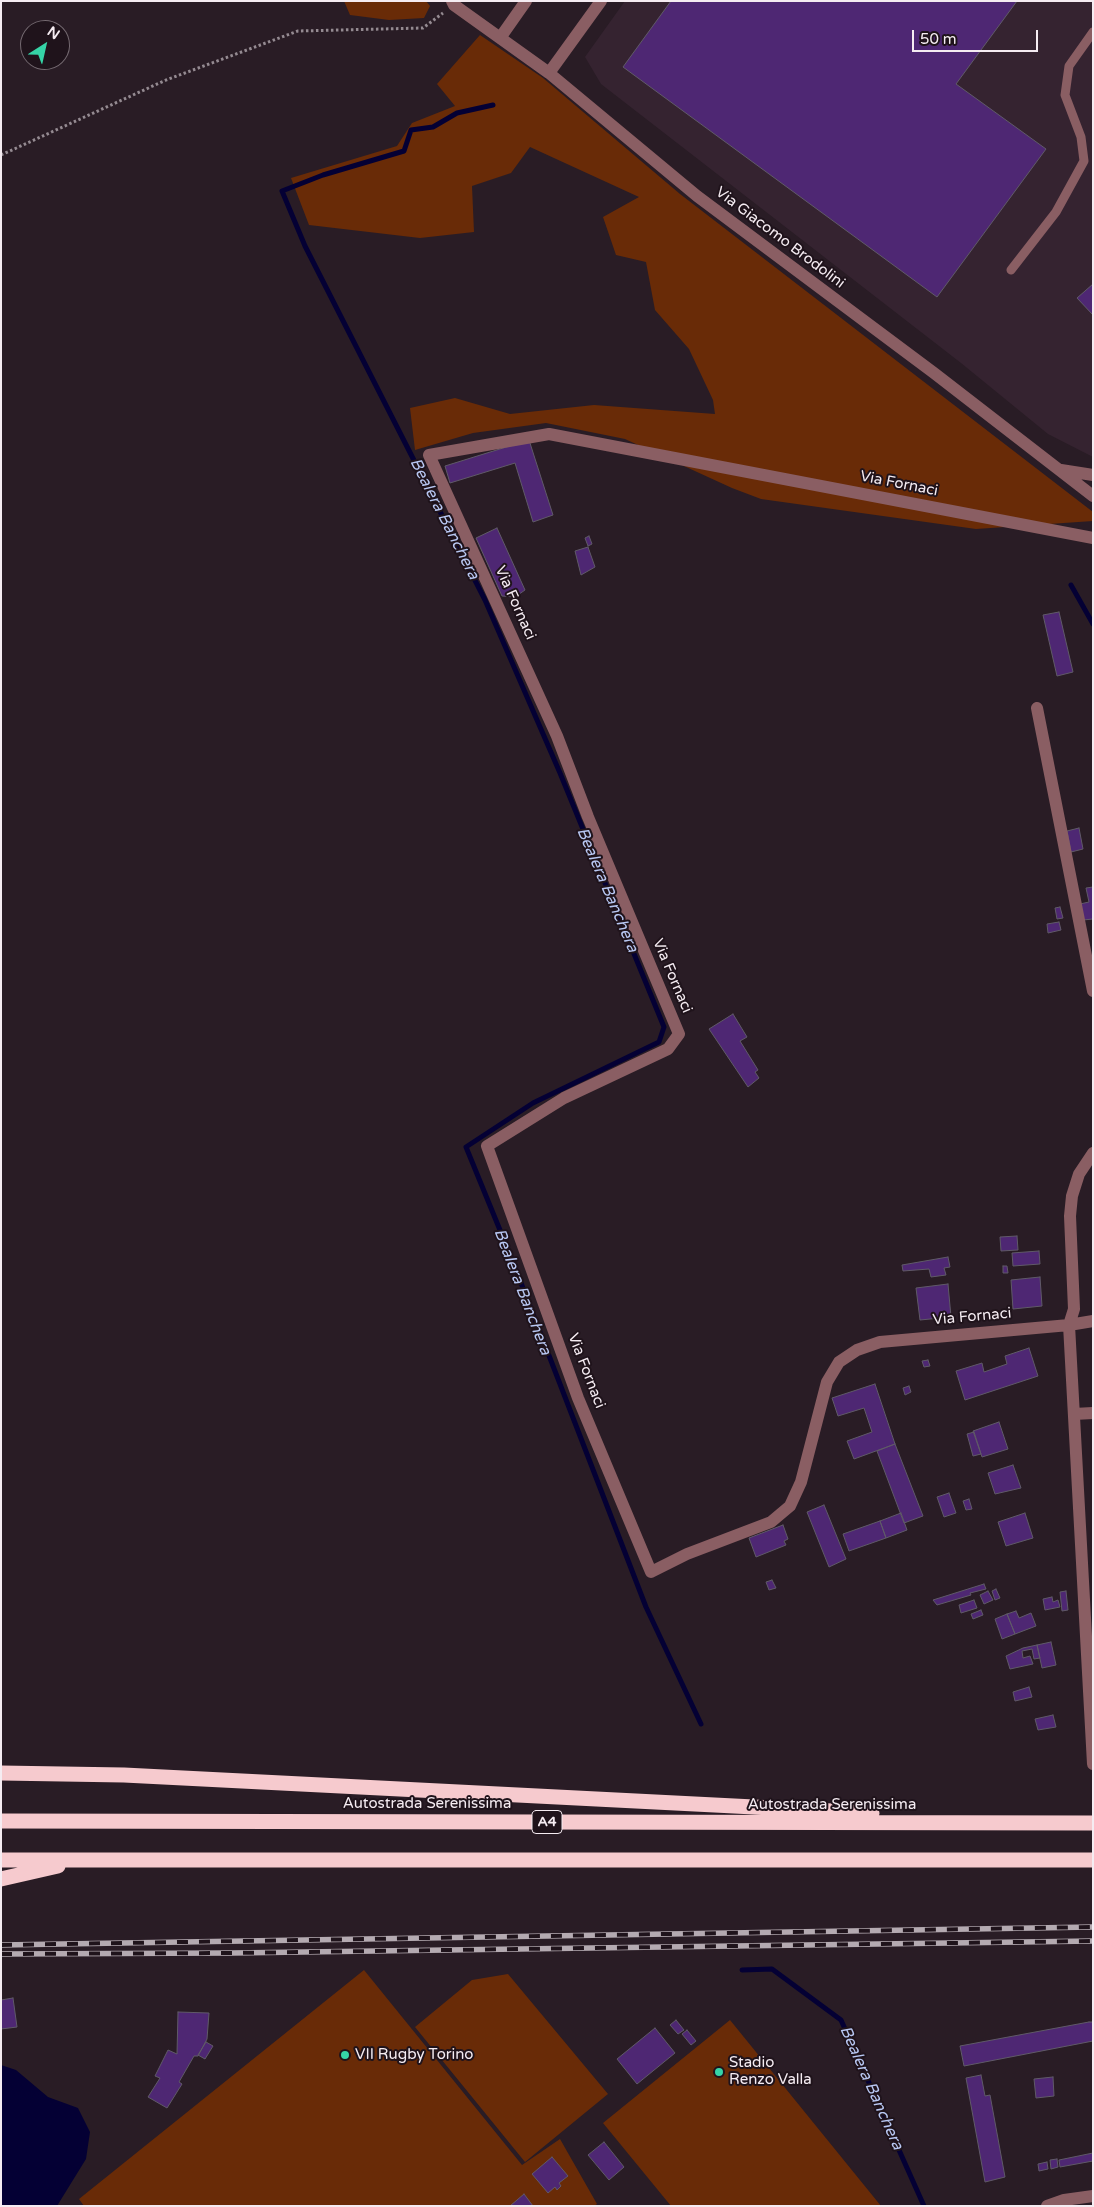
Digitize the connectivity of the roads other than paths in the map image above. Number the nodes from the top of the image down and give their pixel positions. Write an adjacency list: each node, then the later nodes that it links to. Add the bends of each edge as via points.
1 (526, 1): 5 (street)
2 (601, 1): 6 (street)
3 (453, 3): 5 (street, Via Giacomo Brodolini)
4 (1093, 32): 7 (lane, via 1069,66 1065,95 1081,138 1084,162 1056,212)
5 (500, 38): 6 (street, Via Giacomo Brodolini)
6 (550, 73): 8 (street, Via Giacomo Brodolini, via 697,196)
7 (1011, 270)
8 (1059, 470): 9 (street); 10 (street, Via Giacomo Brodolini)
9 (1093, 475)
10 (1093, 496)
11 (1093, 538): 16 (street, Via Fornaci, via 549,434 429,455 557,736 679,1034 668,1048 564,1098 487,1146 578,1398 651,1572 771,1522 790,1506 801,1482 827,1382 839,1362 857,1350 880,1342)
12 (1038, 708): 13 (street)
13 (1093, 991)
14 (1093, 1153): 16 (street, via 1079,1174 1072,1196 1074,1309)
15 (1093, 1321): 16 (street)
16 (1069, 1325): 18 (street)
17 (1093, 1413): 18 (street)
18 (1074, 1414): 19 (street)
19 (1093, 1764)
20 (1, 1773): 22 (highway, via 124,1775)
21 (1, 1821): 22 (highway, Autostrada Serenissima / A4)
22 (1066, 1823): 23 (highway, Autostrada Serenissima / A4)
23 (1093, 1823)
24 (1, 1860): 25 (highway)
25 (81, 1860): 26 (highway); 27 (highway)
26 (1093, 1860)
27 (1, 1879)
28 (1093, 2196): 29 (street)
29 (1047, 2206)

